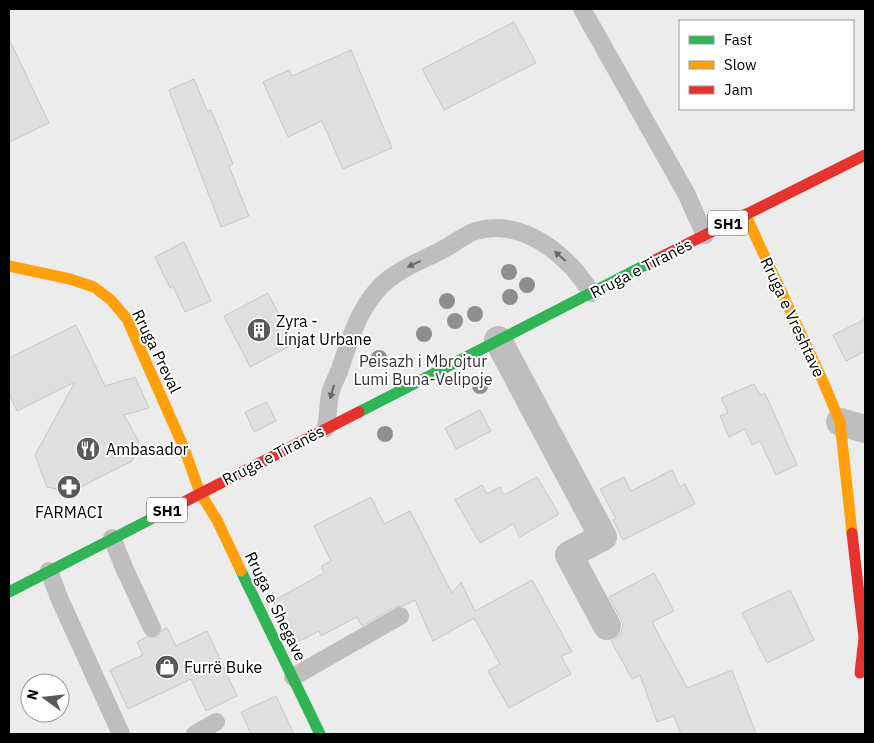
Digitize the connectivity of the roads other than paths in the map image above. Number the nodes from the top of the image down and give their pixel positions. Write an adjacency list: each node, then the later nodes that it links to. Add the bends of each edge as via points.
1 (582, 9): 4 (lane, via 686,193)
2 (865, 155): 3 (street, Rruga e Tiranës / SH1)
3 (745, 214): 4 (street, Rruga e Tiranës / SH1); 8 (street, Rruga e Vreshtave, via 822,379)
4 (706, 235): 6 (street, Rruga e Tiranës / SH1)
5 (9, 266): 10 (street, Rruga Preval, via 94,286 127,319 184,448)
6 (592, 293): 7 (street, Rruga e Tiranës / SH1); 9 (lane, one-way to 9, via 567,262 527,233 490,228 463,236 447,248 412,263 389,279 368,301 352,332 330,392)
7 (498, 340): 9 (street, Rruga e Tiranës / SH1); 15 (street, via 603,537 569,555)
8 (853, 426): 17 (street, Rruga e Vreshtave, via 864,638)
9 (326, 428): 10 (street, Rruga e Tiranës / SH1)
10 (200, 493): 11 (street, Rruga e Tiranës / SH1); 18 (street, Rruga e Shegave, via 217,520)
11 (112, 538): 12 (street, Rruga e Tiranës / SH1); 16 (lane)
12 (49, 571): 13 (street, Rruga e Tiranës / SH1); 20 (lane)
13 (9, 592)
14 (400, 616): 18 (lane)
15 (607, 626)
16 (152, 628)
17 (860, 673)
18 (293, 677): 22 (street, Rruga e Shegave)
19 (216, 722): 21 (lane)
20 (121, 734)
21 (195, 734)
22 (320, 734)

